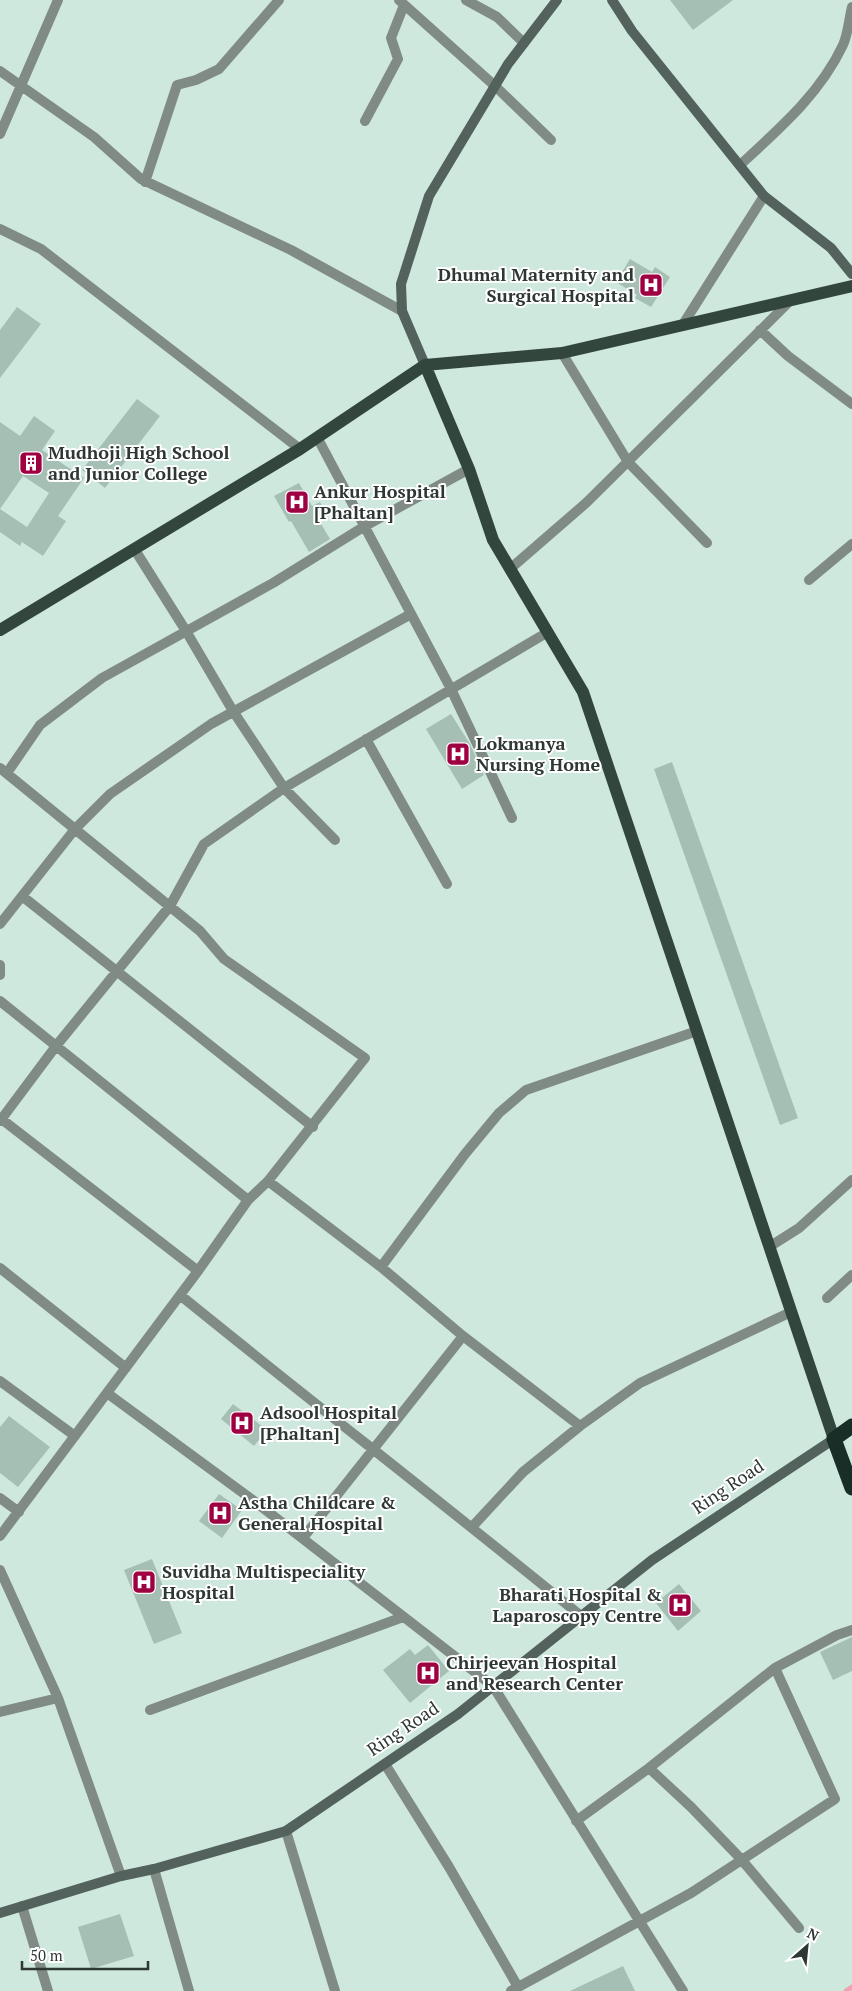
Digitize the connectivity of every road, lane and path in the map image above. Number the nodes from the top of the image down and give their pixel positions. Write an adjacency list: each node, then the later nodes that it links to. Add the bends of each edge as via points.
1 (58, 0): 10 (street)
2 (279, 0): 16 (street, via 219,68 177,85)
3 (466, 0): 8 (street, via 497,17)
4 (556, 0): 8 (main road)
5 (612, 0): 15 (main road, via 632,30)
6 (401, 3): 11 (street); 12 (street, via 391,38 398,59)
7 (852, 8): 15 (street, via 843,44 817,89)
8 (524, 43): 11 (main road)
9 (0, 71): 10 (street)
10 (20, 86): 13 (street); 16 (street, via 94,137)
11 (495, 86): 14 (street); 22 (main road, via 429,196 401,284)
12 (365, 121)
13 (0, 134)
14 (551, 140)
15 (740, 165): 17 (main road)
16 (145, 182): 22 (street, via 291,250)
17 (764, 196): 19 (main road, via 831,248); 23 (street)
18 (0, 229): 29 (street, via 41,249)
19 (852, 274)
20 (852, 286): 21 (main road)
21 (791, 300): 23 (main road); 24 (street)
22 (402, 311): 26 (main road)
23 (682, 326): 25 (main road)
24 (760, 330): 27 (street, via 788,356); 30 (street)
25 (562, 353): 26 (main road); 30 (street)
26 (425, 365): 28 (main road); 31 (main road)
27 (852, 404)
28 (317, 437): 29 (main road); 32 (street)
29 (300, 448): 35 (main road)
30 (628, 462): 33 (street); 36 (street)
31 (469, 469): 32 (street); 36 (main road, via 493,540)
32 (365, 526): 38 (street); 40 (street, via 273,583)
33 (707, 543)
34 (852, 544): 37 (street)
35 (135, 550): 39 (main road); 40 (street)
36 (510, 569): 41 (main road)
37 (809, 580)
38 (411, 614): 42 (street); 43 (street)
39 (0, 630)
40 (186, 631): 43 (street); 45 (street, via 102,678 40,725)
41 (548, 632): 42 (street); 58 (main road, via 583,692)
42 (451, 689): 44 (street); 47 (street)
43 (233, 712): 46 (street); 48 (street, via 110,794)
44 (366, 739): 46 (street); 50 (street)
45 (3, 771): 48 (street)
46 (284, 788): 49 (street); 52 (street, via 204,844)
47 (512, 818)
48 (74, 829): 51 (street); 52 (street)
49 (335, 840)
50 (447, 884)
51 (22, 896): 53 (street); 55 (street)
52 (170, 906): 55 (street); 61 (street, via 200,931 224,959 365,1058)
53 (0, 924)
54 (0, 965): 56 (street)
55 (117, 971): 59 (street); 61 (street)
56 (0, 975)
57 (0, 1001): 59 (street)
58 (697, 1031): 65 (main road); 66 (street, via 526,1090 499,1113 465,1154)
59 (56, 1046): 60 (street); 64 (street)
60 (0, 1119): 68 (street)
61 (313, 1127): 63 (street)
62 (852, 1180): 65 (street, via 799,1228)
63 (268, 1181): 64 (street); 66 (street)
64 (248, 1200): 68 (street)
65 (770, 1247): 72 (main road)
66 (381, 1267): 73 (street)
67 (0, 1268): 74 (street)
68 (198, 1271): 70 (street)
69 (852, 1275): 71 (street)
70 (180, 1295): 74 (street); 81 (street)
71 (826, 1298)
72 (791, 1312): 77 (street, via 640,1383); 80 (main road)
73 (463, 1336): 77 (street); 81 (street)
74 (126, 1368): 76 (street)
75 (0, 1381): 79 (street)
76 (107, 1393): 79 (street); 87 (street)
77 (580, 1426): 85 (street, via 522,1472)
78 (852, 1426): 80 (highway, Ring Road)
79 (75, 1436): 84 (street)
80 (834, 1438): 82 (highway); 89 (main road, Ring Road, via 652,1560)
81 (371, 1449): 85 (street); 87 (street)
82 (852, 1488)
83 (0, 1498): 84 (street)
84 (19, 1512): 86 (street)
85 (472, 1527): 89 (street)
86 (0, 1536)
87 (302, 1538): 90 (street)
88 (0, 1570): 94 (street)
89 (581, 1616): 93 (main road, Ring Road)
90 (403, 1617): 93 (street); 95 (street)
91 (852, 1630): 92 (street)
92 (775, 1668): 98 (street); 101 (street, via 835,1799)
93 (493, 1686): 97 (main road, Ring Road); 99 (street)
94 (58, 1698): 96 (street); 103 (street)
95 (150, 1710)
96 (0, 1712)
97 (385, 1764): 100 (main road, Ring Road); 108 (street, via 449,1867)
98 (649, 1768): 99 (street); 101 (street)
99 (576, 1821): 106 (street)
100 (286, 1831): 102 (main road, Ring Road); 111 (street)
101 (741, 1859): 106 (street); 107 (street)
102 (154, 1868): 103 (main road, Ring Road); 110 (street)
103 (122, 1876): 104 (main road, Ring Road)
104 (22, 1906): 105 (main road, Ring Road); 109 (street)
105 (0, 1913)
106 (640, 1922): 108 (street); 112 (street)
107 (799, 1928)
108 (514, 1989)
109 (48, 1991)
110 (189, 1991)
111 (335, 1991)
112 (683, 1991)

